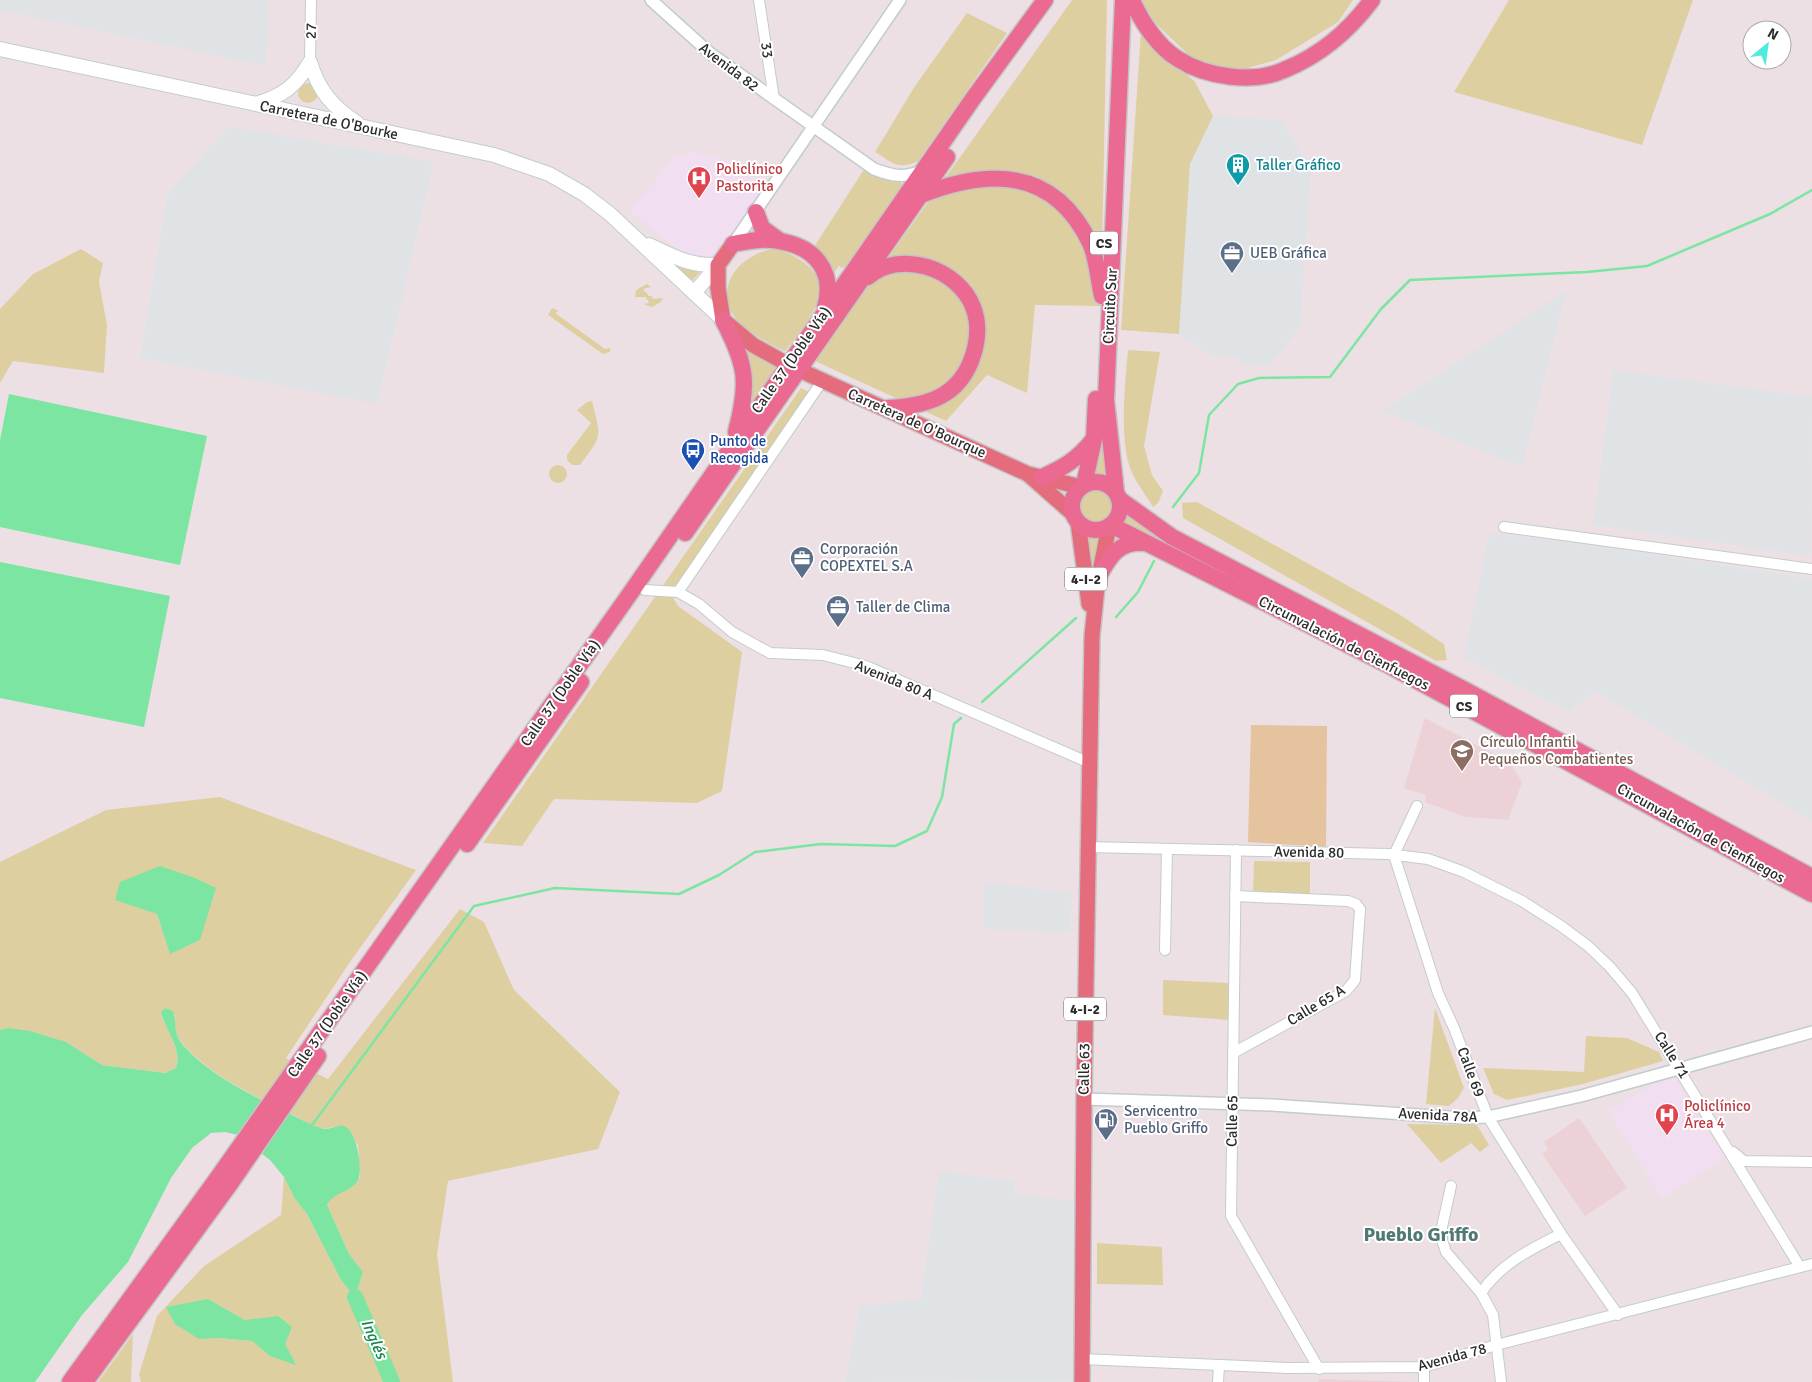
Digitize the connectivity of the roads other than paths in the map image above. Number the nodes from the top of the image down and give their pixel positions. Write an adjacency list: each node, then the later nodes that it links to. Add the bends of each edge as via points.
1 (311, 0): 12 (street, 27)
2 (652, 0): 15 (street, Avenida 82, via 711,54)
3 (759, 0): 15 (street, 33)
4 (900, 0): 18 (street)
5 (1058, 0): 21 (highway)
6 (1113, 0): 29 (highway, Circuito Sur / CS)
7 (1123, 0): 36 (highway, Circuito Sur / CS, via 1106,400)
8 (1132, 0): 9 (highway, via 1150,32 1177,59 1200,70 1249,78 1282,71 1332,44 1354,24)
9 (1372, 0)
10 (1041, 5): 20 (highway, Calle 37 (Doble Vía))
11 (0, 49): 16 (main road, Carretera de O'Bourke)
12 (310, 62): 13 (main road); 14 (main road)
13 (291, 88): 16 (main road, via 284,94); 17 (main road, via 292,102)
14 (327, 98): 17 (main road, via 318,112); 19 (main road)
15 (774, 99): 18 (street, Avenida 82)
16 (256, 104): 17 (main road, Carretera de O'Bourke)
17 (306, 114): 19 (main road, Carretera de O'Bourke)
18 (812, 126): 20 (street, Avenida 82, via 874,170 906,176); 22 (street)
19 (363, 128): 23 (main road, Carretera de O'Bourke, via 494,155 549,174 584,194)
20 (926, 168): 30 (highway, Calle 37 (Doble Vía))
21 (921, 195): 27 (highway, Calle 37 (Doble Vía)); 29 (highway, via 946,185 994,177 1018,179 1038,186 1071,212 1091,245)
22 (756, 212): 24 (highway, via 762,228); 25 (street)
23 (637, 240): 26 (main road, via 683,262 700,266); 28 (main road)
24 (780, 241): 25 (highway, via 756,240); 30 (highway, via 804,250 822,266 829,292)
25 (733, 244): 26 (main road)
26 (718, 265): 28 (main road); 31 (main road)
27 (860, 283): 35 (highway, via 881,268 914,263 938,271 964,292 973,307 977,324 971,360 947,393 906,408); 48 (highway, Calle 37 (Doble Vía))
28 (694, 293): 31 (main road)
29 (1102, 296): 36 (highway, Circuito Sur / CS)
30 (823, 314): 37 (highway, Calle 37 (Doble Vía))
31 (723, 320): 32 (main road, via 753,345); 37 (highway, via 738,348 745,380 745,396)
32 (780, 360)
33 (806, 373): 34 (main road, Carretera de O'Bourque)
34 (822, 380): 35 (main road, Carretera de O'Bourque); 49 (street)
35 (888, 408): 38 (main road, Carretera de O'Bourque)
36 (1101, 439): 38 (highway, via 1067,466); 39 (highway, Circuito Sur / CS); 40 (highway, Circuito Sur / CS); 42 (highway, via 1122,484)
37 (733, 443): 64 (highway, Calle 37 (Doble Vía))
38 (1035, 475): 39 (main road, Carretera de O'Bourque); 41 (main road, Carretera de O'Bourque)
39 (1082, 486): 40 (highway, Circunvalación de Cienfuegos / CS, via 1090,482 1104,484); 41 (highway, CS, via 1073,498)
40 (1117, 496): 42 (highway, Circunvalación de Cienfuegos / CS); 43 (highway, CS, via 1119,513)
41 (1075, 517): 43 (highway, Circunvalación de Cienfuegos / CS, via 1089,529 1103,529); 50 (main road, Calle 63 / 4-I-2)
42 (1143, 518): 57 (highway, Circunvalación de Cienfuegos / CS, via 1172,538 1465,690)
43 (1110, 525): 45 (highway, Circunvalación de Cienfuegos / CS); 47 (main road, Calle 63 / 4-I-2)
44 (1504, 527): 46 (street)
45 (1147, 543): 47 (highway, via 1124,544 1115,550); 58 (highway, Circunvalación de Cienfuegos / CS, via 1386,664)
46 (1812, 569)
47 (1100, 574): 50 (main road, Calle 63 / 4-I-2)
48 (645, 590): 49 (street, Avenida 80 A); 64 (highway, Calle 37 (Doble Vía))
49 (678, 592): 51 (street, Avenida 80 A, via 699,604 732,632 770,653 823,655 866,666)
50 (1092, 636): 51 (main road, Calle 63 / 4-I-2)
51 (1090, 763): 53 (main road, Calle 63 / 4-I-2)
52 (1417, 806): 56 (street)
53 (1088, 847): 54 (street, Avenida 80); 66 (main road, Calle 63 / 4-I-2)
54 (1168, 850): 55 (street, Avenida 80); 61 (street)
55 (1236, 850): 56 (street, Avenida 80); 59 (street, Calle 65)
56 (1394, 856): 60 (street, Avenida 80, via 1428,859 1447,865); 68 (street, Calle 69, via 1438,993)
57 (1812, 877)
58 (1812, 894)
59 (1235, 896): 63 (street, Calle 65); 63 (street, Calle 65 A, via 1348,901 1360,910 1355,980 1346,991)
60 (1522, 901): 65 (street, Calle 71, via 1581,941 1610,967 1632,993)
61 (1165, 950)
62 (1812, 1032): 65 (street, Avenida 78A)
63 (1233, 1052): 67 (street, Calle 65)
64 (309, 1059): 71 (highway, Calle 37 (Doble Vía))
65 (1680, 1068): 68 (street, Avenida 78A, via 1582,1096); 69 (street, Calle 71)
66 (1084, 1099): 67 (street, Avenida 78A); 79 (main road, Calle 63 / 4-I-2)
67 (1233, 1103): 68 (street, Avenida 78A); 82 (street, Calle 65, via 1231,1216)
68 (1488, 1117): 73 (street, Calle 69)
69 (1728, 1149): 70 (street, via 1744,1161); 75 (street, Calle 71)
70 (1812, 1162)
71 (224, 1180): 83 (highway, Calle 37 (Doble Vía)); 84 (highway, Calle 37 (Doble Vía))
72 (1451, 1186): 76 (street, via 1442,1240 1446,1252)
73 (1561, 1234): 76 (street, via 1507,1265); 77 (street, Calle 69)
74 (1812, 1264): 75 (street, Avenida 78)
75 (1800, 1267): 77 (street, Avenida 78)
76 (1481, 1293): 78 (street, via 1493,1316)
77 (1618, 1315): 78 (street, Avenida 78)
78 (1496, 1345): 81 (street, Avenida 78); 88 (street)
79 (1082, 1359): 80 (street, Avenida 78); 85 (main road, Calle 63 / 4-I-2)
80 (1219, 1366): 82 (street, Avenida 78); 86 (street)
81 (1424, 1367): 82 (street, Avenida 78); 87 (street)
82 (1319, 1369)
83 (70, 1382)
84 (86, 1382)
85 (1082, 1382)
86 (1218, 1382)
87 (1424, 1382)
88 (1501, 1382)

